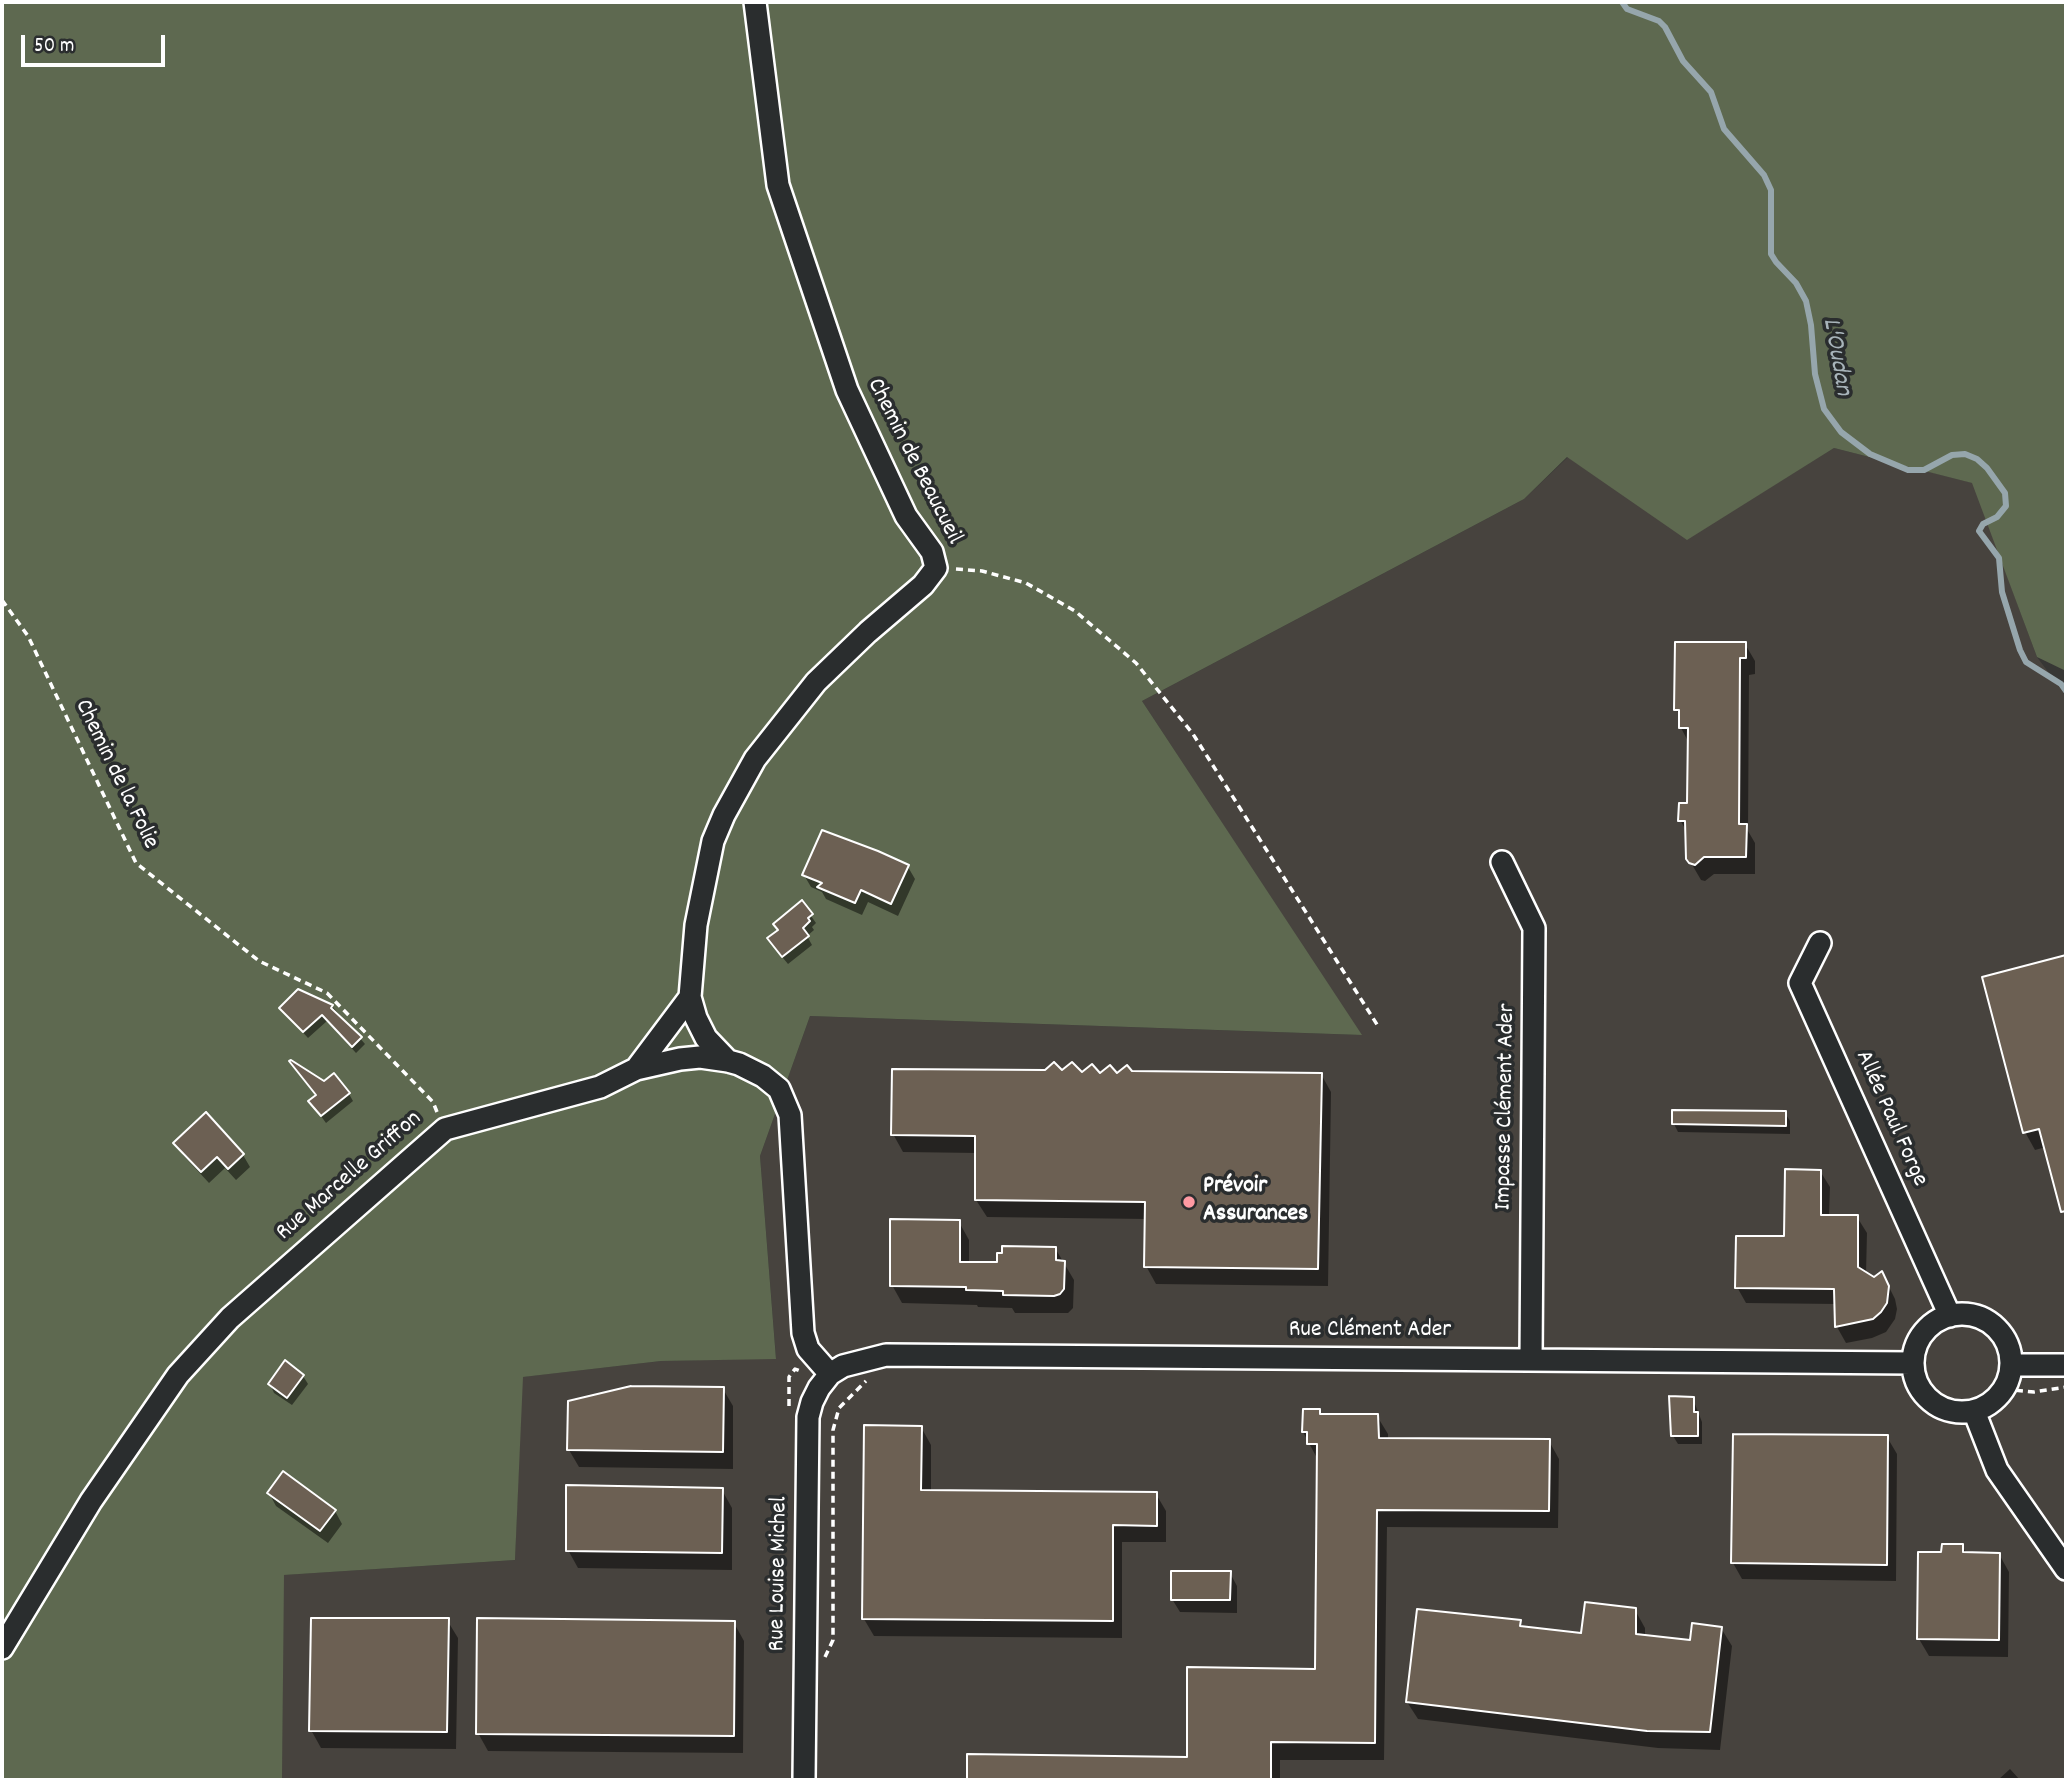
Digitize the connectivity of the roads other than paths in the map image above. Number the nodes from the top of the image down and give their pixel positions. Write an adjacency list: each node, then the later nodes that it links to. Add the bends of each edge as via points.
1 (755, 2): 4 (street, Chemin de Beaucueil, via 778,185 847,390 906,516 932,552 936,568 816,682 755,759 713,841 696,925)
2 (1502, 862): 8 (street, Impasse Clément Ader, via 1534,928)
3 (1820, 943): 7 (street, Allée Paul Forge, via 1801,983)
4 (690, 997): 5 (street, Chemin de Beaucueil, via 706,1038); 6 (street)
5 (727, 1061): 6 (street, Rue Marcelle Griffon, via 700,1057); 12 (street, Rue Marcelle Griffon, via 763,1076 779,1089 790,1115 803,1333 808,1349)
6 (636, 1069): 15 (street, Rue Marcelle Griffon, via 600,1087 445,1129 230,1318 178,1375 91,1502)
7 (1950, 1316): 9 (street, via 1938,1320 1921,1337); 10 (street, via 1973,1316 1995,1327 2010,1350)
8 (1531, 1360): 9 (street, Rue Clément Ader); 12 (street, Rue Clément Ader, via 886,1354 843,1366)
9 (1913, 1363): 13 (street, via 1921,1389 1933,1402 1944,1409)
10 (2011, 1365): 11 (street); 13 (street, via 2004,1389 1995,1400)
11 (2066, 1365)
12 (828, 1377): 16 (street, Rue Louise Michel, via 808,1417)
13 (1974, 1411): 14 (street, via 1997,1470)
14 (2066, 1569)
15 (2, 1648)
16 (804, 1780)

